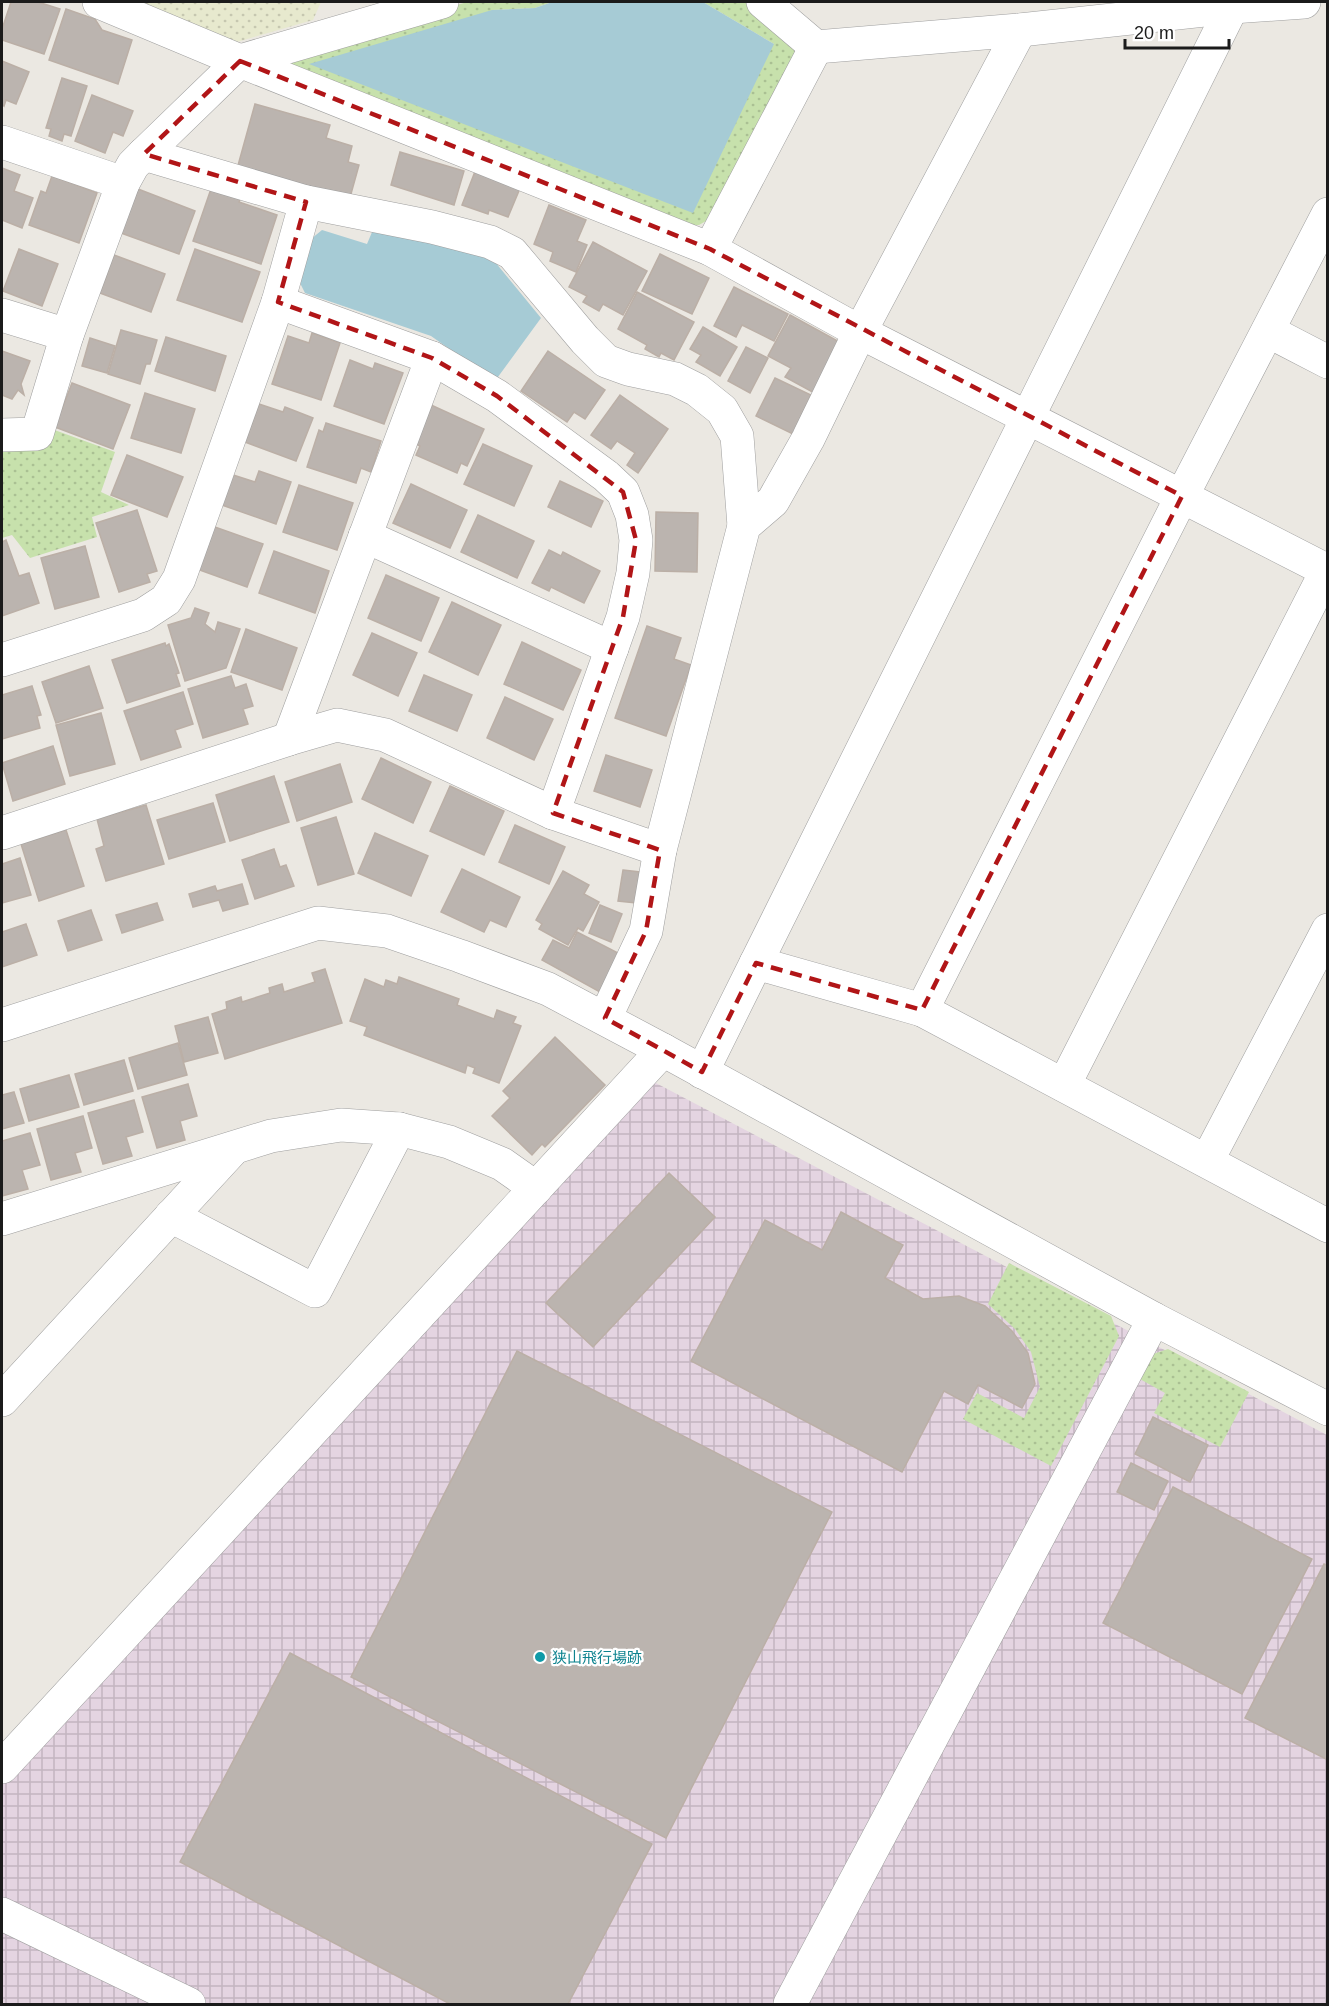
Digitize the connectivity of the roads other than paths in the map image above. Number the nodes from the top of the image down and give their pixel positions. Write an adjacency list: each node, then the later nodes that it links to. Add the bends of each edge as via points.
1 (99, 2): 8 (street)
2 (442, 2): 8 (street)
3 (763, 2): 7 (street)
4 (1304, 2): 5 (street)
5 (1232, 7): 6 (street); 22 (street)
6 (1020, 30): 7 (street); 18 (street)
7 (816, 47): 14 (street)
8 (240, 61): 10 (street); 14 (street)
9 (2, 142): 11 (street)
10 (144, 154): 11 (street); 12 (street)
11 (123, 183): 19 (street)
12 (306, 202): 15 (street); 25 (street, via 490,242 512,254 606,361 675,379 697,390 722,410 737,436)
13 (1328, 214): 17 (street)
14 (710, 249): 18 (street)
15 (278, 302): 20 (street); 29 (street, via 178,579 166,600 143,615)
16 (2, 315): 19 (street)
17 (1268, 331): 21 (street); 24 (street)
18 (860, 332): 22 (street); 25 (street, via 773,501)
19 (67, 335): 23 (street, via 37,434)
20 (432, 358): 26 (street); 28 (street, via 497,396 623,492 636,540 633,573)
21 (1328, 362)
22 (1028, 417): 24 (street); 35 (street)
23 (2, 435)
24 (1182, 496): 27 (street); 36 (street)
25 (744, 526): 33 (street)
26 (365, 536): 28 (street); 30 (street)
27 (1327, 570): 41 (street)
28 (612, 648): 31 (street)
29 (2, 660)
30 (289, 739): 31 (street, via 337,725 385,735); 32 (street)
31 (553, 813): 33 (street)
32 (2, 833)
33 (660, 850): 37 (street, via 646,931)
34 (1328, 930): 44 (street)
35 (756, 963): 36 (street); 40 (street)
36 (922, 1010): 41 (street)
37 (605, 1018): 38 (street, via 548,989 397,934 318,923); 39 (street)
38 (2, 1025)
39 (663, 1050): 40 (street); 45 (street)
40 (702, 1072): 49 (street)
41 (1064, 1085): 44 (street)
42 (399, 1129): 43 (street, via 341,1125 271,1136); 45 (street, via 449,1142 502,1164); 46 (street, via 315,1291)
43 (235, 1147): 46 (street); 47 (street)
44 (1207, 1161): 48 (street)
45 (536, 1188): 52 (street)
46 (171, 1216): 50 (street)
47 (2, 1219)
48 (1328, 1226)
49 (1154, 1319): 51 (street); 55 (street)
50 (2, 1400)
51 (1328, 1409)
52 (2, 1767)
53 (2, 1914): 54 (street)
54 (189, 2004)
55 (790, 2004)

